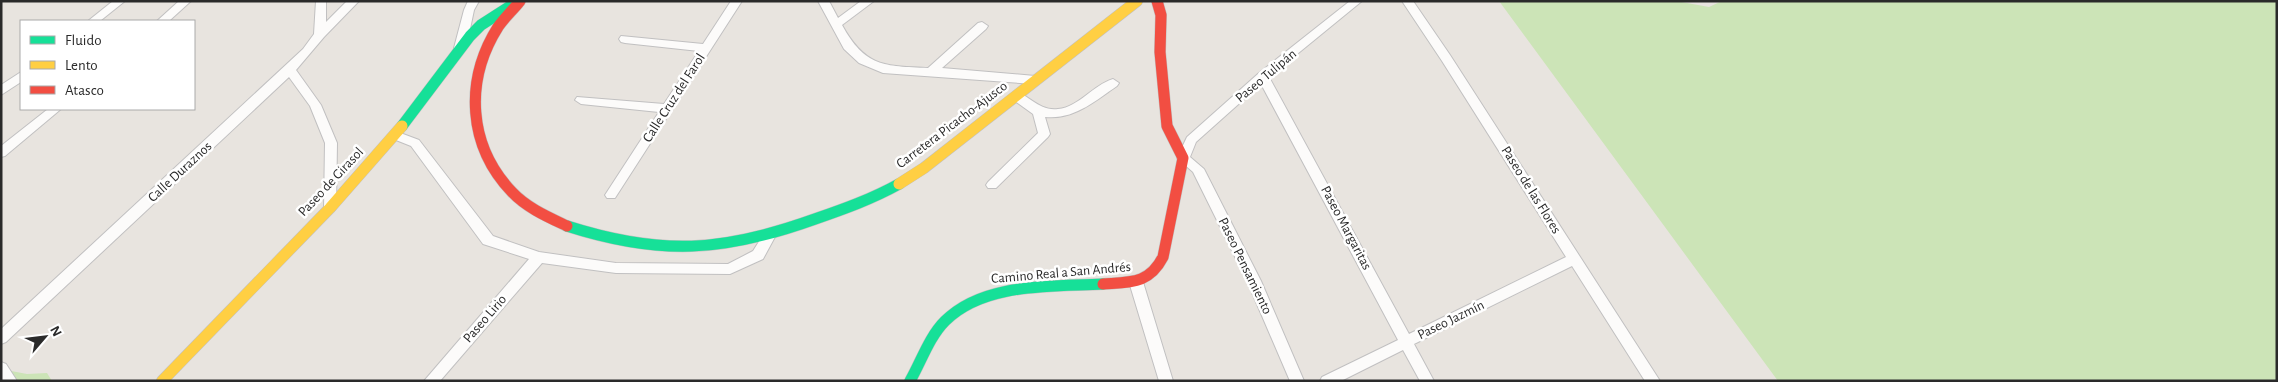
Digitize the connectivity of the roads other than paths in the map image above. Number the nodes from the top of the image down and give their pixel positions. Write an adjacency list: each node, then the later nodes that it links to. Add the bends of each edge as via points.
1 (120, 1): 14 (street)
2 (186, 1): 15 (street)
3 (321, 1): 18 (street)
4 (354, 1): 18 (street, Calle Duraznos)
5 (474, 1): 20 (street)
6 (518, 1): 20 (street, Paseo de Girasol, via 481,25); 40 (street, Carretera Picacho-Ajusco, via 488,48 478,74 473,118 479,144 489,165 508,190 543,215 619,240 704,247)
7 (737, 1): 21 (street, Calle Cruz del Farol)
8 (823, 1): 16 (street)
9 (870, 1): 16 (street)
10 (1137, 1): 26 (street, Carretera Picacho-Ajusco)
11 (1157, 1): 36 (street, via 1161,16 1160,52 1168,126)
12 (1357, 1): 24 (street, Paseo Tulipán)
13 (1407, 1): 42 (street, Paseo de las Flores)
14 (95, 20)
15 (163, 20)
16 (835, 25): 23 (street, via 848,46 863,60 888,70)
17 (982, 26): 23 (street)
18 (320, 34): 22 (street, Calle Duraznos)
19 (625, 40): 21 (street)
20 (460, 48): 34 (street, Paseo de Girasol)
21 (706, 48): 31 (street, Calle Cruz del Farol)
22 (290, 70): 39 (street, via 315,105 332,143); 44 (street, Calle Duraznos)
23 (931, 71): 26 (street)
24 (1263, 76): 36 (street, Paseo Tulipán, via 1191,140); 45 (street, Paseo Margaritas)
25 (20, 77): 28 (street)
26 (1035, 80): 29 (street, Carretera Picacho-Ajusco)
27 (1113, 83): 33 (street, via 1070,111 1056,114)
28 (1, 91)
29 (1016, 96): 33 (street); 40 (street, Carretera Picacho-Ajusco, via 924,168 889,190)
30 (581, 100): 31 (street)
31 (668, 109): 38 (street, Calle Cruz del Farol)
32 (55, 110): 35 (street)
33 (1038, 112): 37 (street, via 1044,134)
34 (395, 135): 39 (street, Paseo de Girasol); 41 (street, via 415,143 488,240)
35 (1, 153)
36 (1182, 158): 43 (street, Camino Real a San Andrés, via 1158,271 1148,279); 52 (street, Paseo Pensamiento, via 1198,170 1254,281)
37 (992, 185)
38 (611, 195)
39 (330, 208): 48 (street, Paseo de Girasol)
40 (770, 235): 41 (street, via 758,255 730,269 616,268)
41 (539, 257): 49 (street, Paseo Lirio)
42 (1574, 260): 45 (street, Paseo Jazmín); 55 (street, Paseo de las Flores)
43 (1136, 282): 50 (street, Camino Real a San Andrés, via 1024,290 985,296 964,305 944,322); 51 (street)
44 (1, 338)
45 (1406, 342): 53 (street, Paseo Jazmín); 54 (street, Paseo Margaritas)
46 (1, 368): 47 (street)
47 (10, 381)
48 (162, 381)
49 (431, 381)
50 (910, 381)
51 (1166, 381)
52 (1297, 381)
53 (1327, 381)
54 (1427, 381)
55 (1653, 381)

